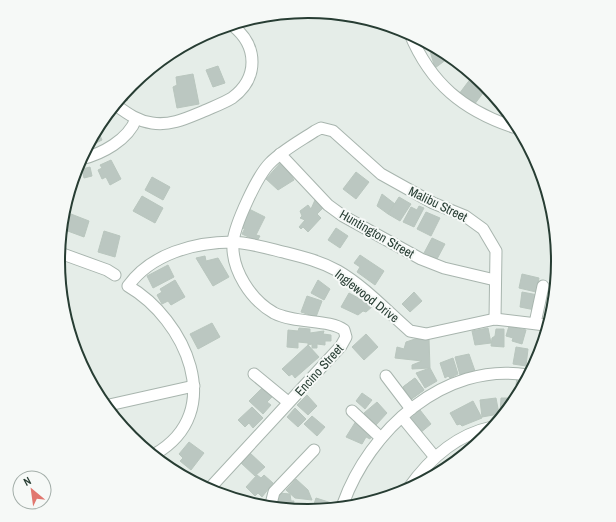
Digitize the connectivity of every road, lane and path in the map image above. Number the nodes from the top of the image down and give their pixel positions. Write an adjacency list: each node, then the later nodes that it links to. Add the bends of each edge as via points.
1 (236, 29): 4 (street, via 250,48 253,63 251,75 232,98 182,121 167,124)
2 (415, 43): 5 (street, via 438,82 456,99 489,119)
3 (119, 108): 4 (street)
4 (136, 119): 8 (street, via 126,134 114,144)
5 (508, 124)
6 (339, 135): 7 (street, Encino Street, via 327,128 321,128); 12 (street, Malibu Street, via 381,174 433,203 465,216 483,229 496,251)
7 (280, 154): 9 (street, Encino Street, via 257,181); 12 (street, Huntington Street, via 328,205 343,216 420,259 444,268)
8 (89, 157)
9 (233, 242): 14 (street, Inglewood Drive, via 314,259 338,272 417,334); 19 (street, Inglewood Drive, via 171,253 144,268 128,286 148,300 173,328 184,346); 20 (street, Encino Street, via 242,278 250,293 261,305 287,318 332,324 346,333 341,346)
10 (65, 254): 11 (street)
11 (115, 275)
12 (495, 280): 14 (street, Malibu Street)
13 (543, 286): 15 (street)
14 (495, 319): 15 (street, Inglewood Drive)
15 (540, 324)
16 (254, 374): 20 (street)
17 (522, 375): 22 (street, via 497,374 462,379)
18 (386, 376): 22 (street)
19 (194, 386): 21 (street); 28 (street, via 192,408 180,434)
20 (288, 402): 31 (street, Encino Street)
21 (112, 405)
22 (411, 409): 24 (street)
23 (352, 411): 26 (street)
24 (402, 417): 26 (street); 29 (street)
25 (484, 429): 29 (street, via 463,437)
26 (380, 438): 33 (street, via 356,474)
27 (314, 450): 32 (street, via 274,492)
28 (158, 452)
29 (434, 456): 30 (street)
30 (417, 478)
31 (213, 485)
32 (272, 501)
33 (344, 501)

